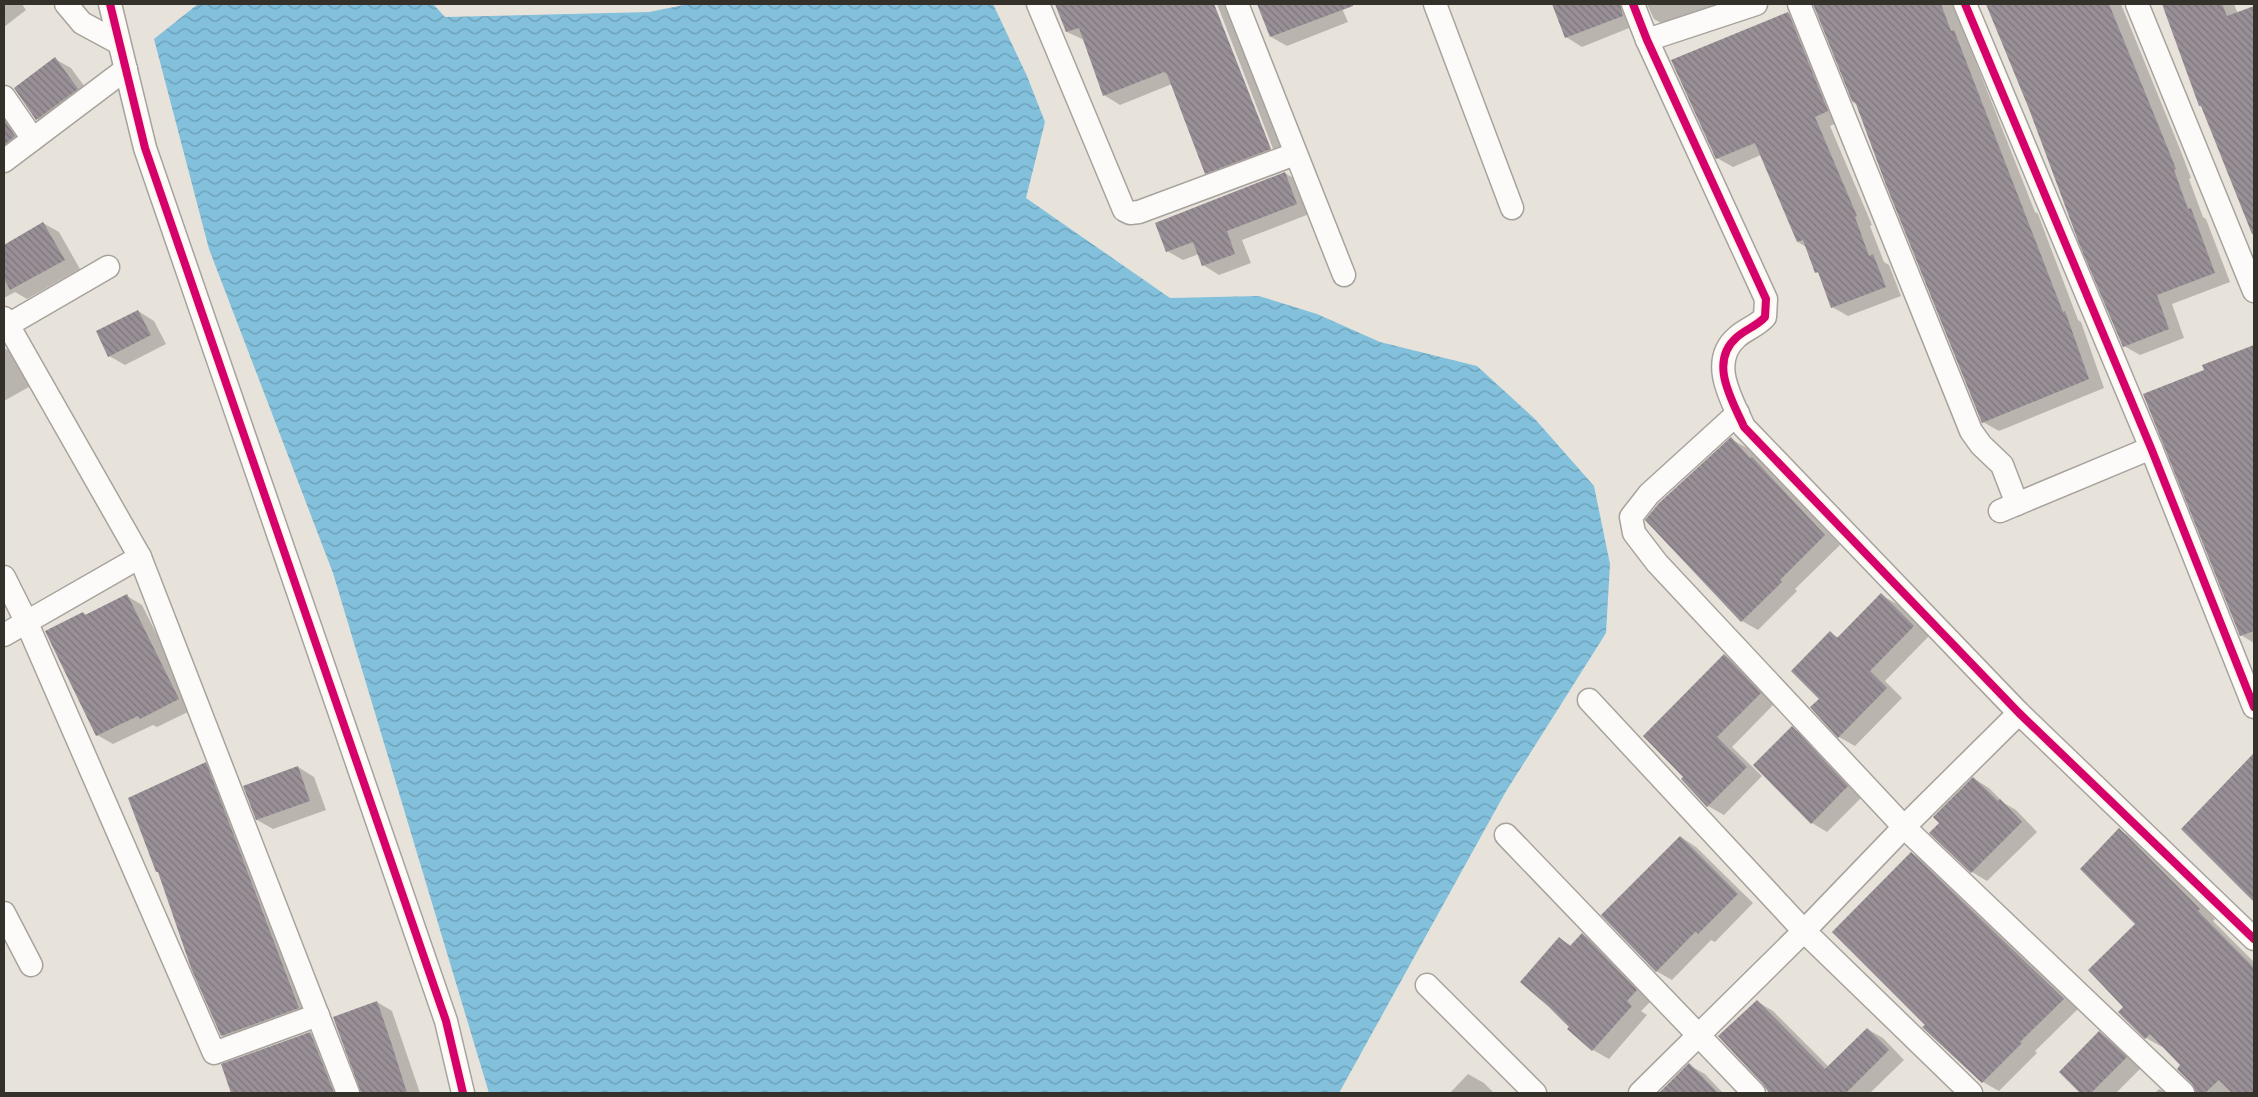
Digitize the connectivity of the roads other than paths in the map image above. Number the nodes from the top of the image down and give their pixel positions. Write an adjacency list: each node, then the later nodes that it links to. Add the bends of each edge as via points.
1 (66, 4): 12 (street, via 82,23)
2 (110, 4): 12 (street)
3 (1038, 4): 16 (street, via 1124,210 1139,212)
4 (1237, 4): 16 (street)
5 (1435, 4): 18 (street)
6 (1633, 4): 11 (street)
7 (1756, 4): 11 (street)
8 (1799, 4): 24 (street, via 1971,431 2002,465 2008,508)
9 (1965, 4): 24 (street)
10 (2137, 4): 21 (street)
11 (1647, 40): 23 (street, via 1766,299 1765,317 1737,337 1723,364 1724,382)
12 (119, 43): 13 (street)
13 (126, 69): 15 (street); 42 (street, via 145,148 446,1021)
14 (4, 97): 15 (street)
15 (33, 139): 17 (street)
16 (1295, 154): 20 (street)
17 (4, 161)
18 (1512, 208)
19 (108, 267): 22 (street)
20 (1344, 275)
21 (2254, 291)
22 (6, 322): 25 (street)
23 (1738, 413): 31 (street, via 1744,427); 32 (street, via 1649,494 1631,517 1634,533 1656,563)
24 (2151, 448): 30 (street)
25 (140, 557): 27 (street); 39 (street)
26 (4, 577): 27 (street)
27 (26, 621): 28 (street); 39 (street, via 214,1054)
28 (4, 635)
29 (1589, 700): 35 (street)
30 (2254, 707)
31 (2020, 713): 32 (street); 36 (street)
32 (1904, 827): 35 (street); 47 (street)
33 (1506, 835): 40 (street)
34 (4, 913): 37 (street)
35 (1804, 931): 40 (street); 46 (street)
36 (2254, 939)
37 (30, 965)
38 (1427, 985): 43 (street)
39 (318, 1015): 41 (street)
40 (1697, 1035): 44 (street); 45 (street)
41 (348, 1093)
42 (463, 1093)
43 (1535, 1093)
44 (1640, 1093)
45 (1754, 1093)
46 (1971, 1093)
47 (2183, 1093)

